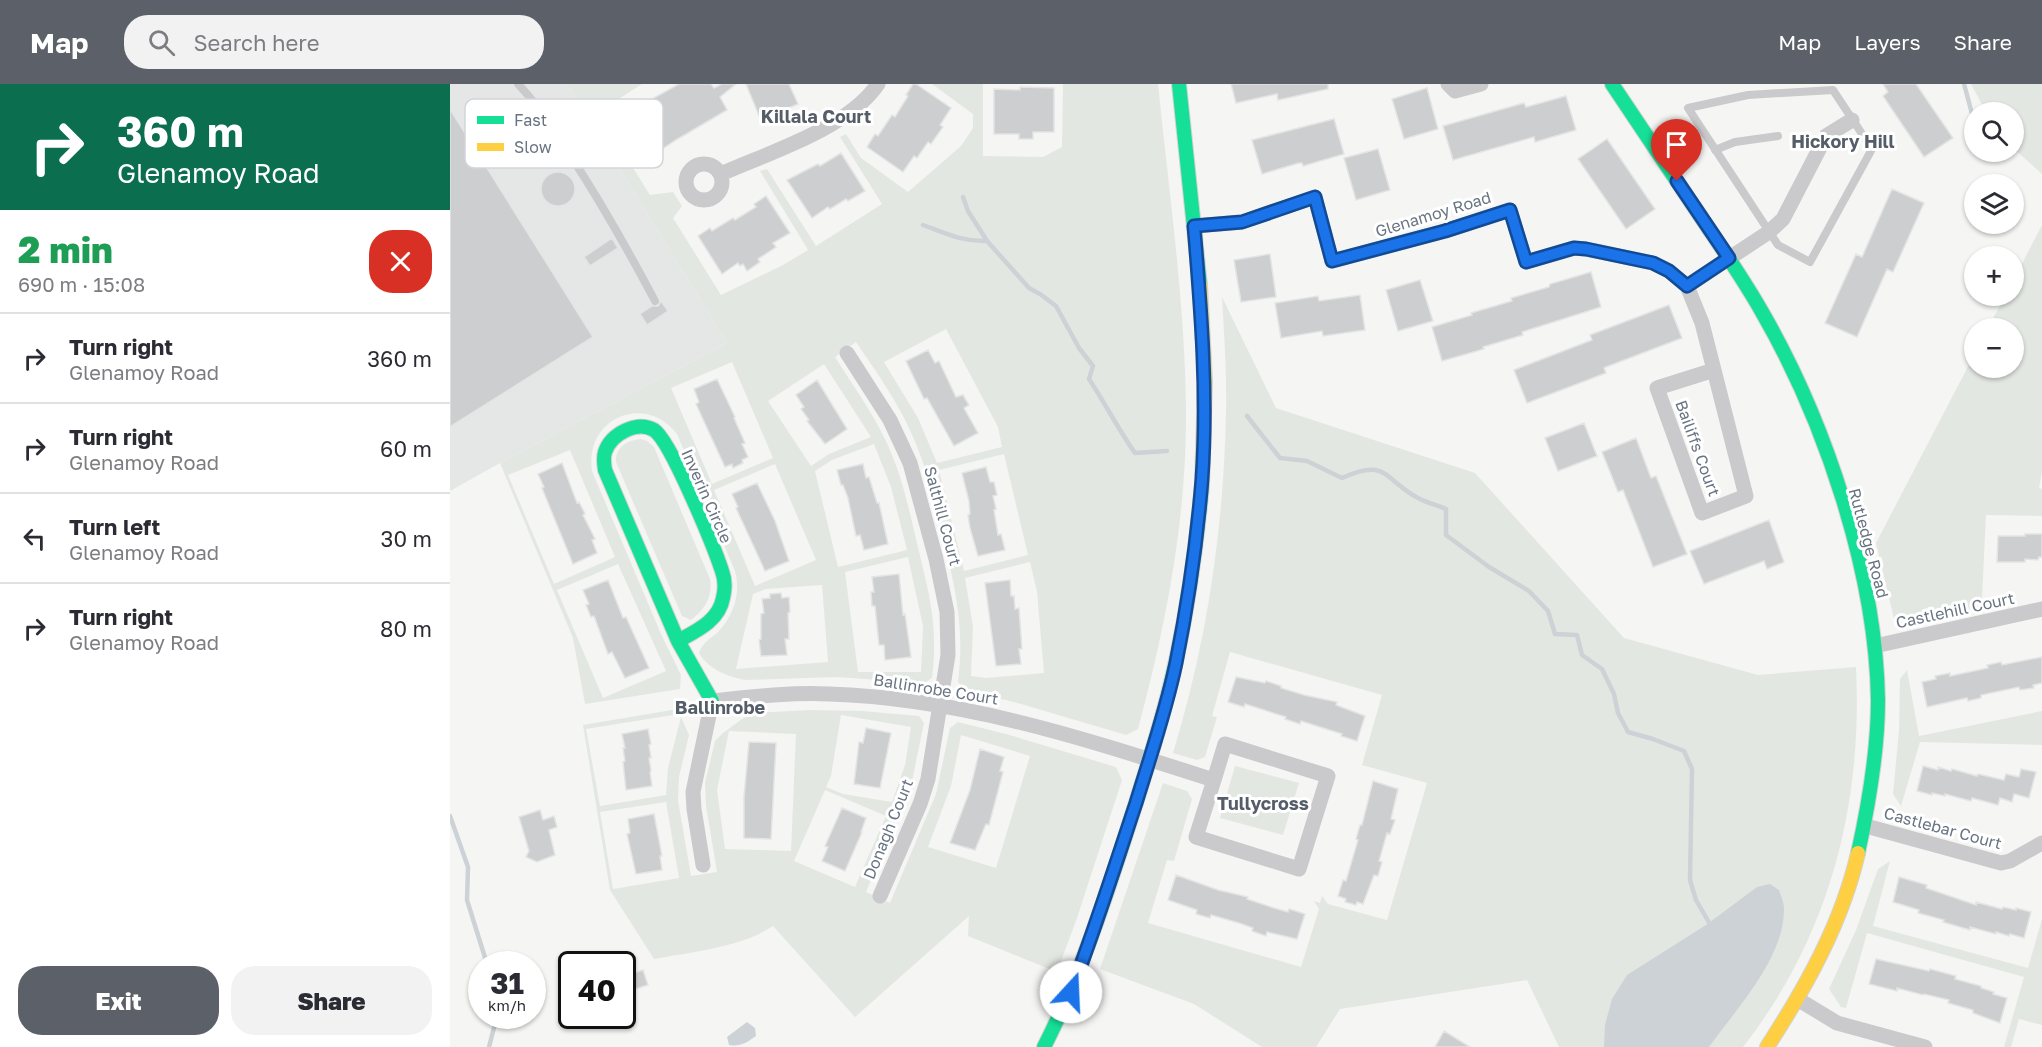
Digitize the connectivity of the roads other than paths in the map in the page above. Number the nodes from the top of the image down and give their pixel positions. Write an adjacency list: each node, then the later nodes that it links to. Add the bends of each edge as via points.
1 (518, 84): 7 (lane)
2 (878, 84): 12 (street, via 861,104 834,123)
3 (1179, 84): 13 (street)
4 (1448, 84): 5 (street, via 1455,91)
5 (1481, 84)
6 (1612, 84): 15 (street, Rutledge Road)
7 (530, 99)
8 (1852, 120): 10 (lane, via 1833,90 1748,95 1688,108); 14 (street, via 1826,136 1783,219); 14 (lane, via 1872,149 1810,262 1778,245)
9 (1778, 136): 10 (lane, via 1735,142)
10 (1715, 150): 14 (lane)
11 (578, 168): 17 (lane)
12 (721, 174)
13 (1194, 226): 16 (street, Glenamoy Road, via 1242,222 1315,197 1332,261 1510,210 1526,262 1574,248 1586,249 1653,263); 25 (street, via 1203,351 1202,479 1175,665)
14 (1769, 232): 15 (street)
15 (1729, 258): 16 (street); 22 (street, Rutledge Road, via 1778,339 1820,436 1862,576)
16 (1687, 286): 19 (street, Bailiffs Court)
17 (655, 301)
18 (847, 353): 24 (street, Salthill Court, via 890,420 919,493 947,612 948,655)
19 (1714, 370): 19 (street, Bailiffs Court, via 1657,388 1702,513 1746,496)
20 (2042, 609): 22 (street, Castlehill Court)
21 (678, 641): 21 (street, Inverin Circle, via 605,470 606,449 620,433 632,428 645,426 655,430 672,453 723,573 726,588 715,616 704,628); 23 (street, Inverin Circle)
22 (1875, 646): 27 (street, Rutledge Road, via 1876,736)
23 (712, 701): 24 (street, Ballinrobe Court, via 828,693); 29 (street, via 693,792)
24 (941, 705): 25 (street, Ballinrobe Court, via 1026,723); 30 (street, Donagh Court, via 923,796)
25 (1149, 760): 26 (street, Ballinrobe Court); 32 (street, via 1089,944)
26 (1214, 780): 26 (street, via 1225,744 1328,776 1299,869 1196,837)
27 (1866, 826): 28 (street, Castlebar Court, via 2001,863); 31 (street, Rutledge Road, via 1834,928)
28 (2042, 843)
29 (704, 865)
30 (880, 896)
31 (1799, 1000): 33 (street, Rutledge Road); 34 (street, via 1837,1023)
32 (1044, 1047)
33 (1767, 1047)
34 (1925, 1047)

